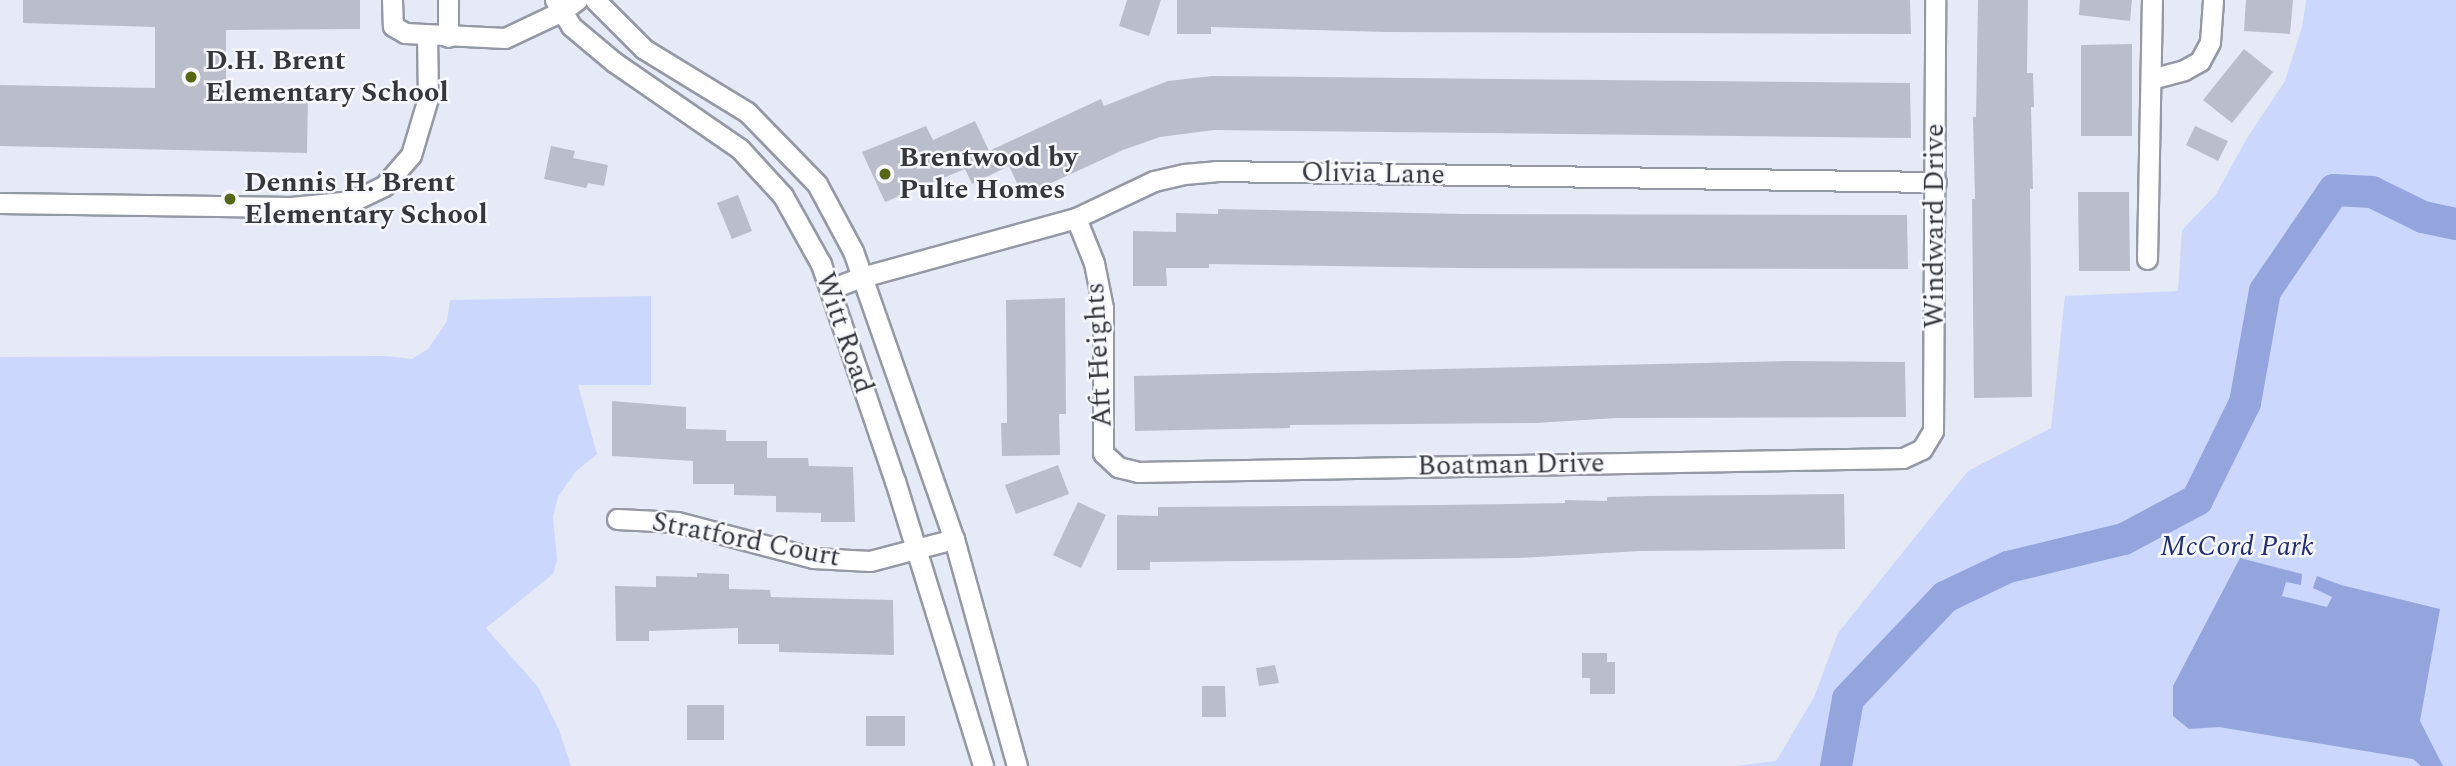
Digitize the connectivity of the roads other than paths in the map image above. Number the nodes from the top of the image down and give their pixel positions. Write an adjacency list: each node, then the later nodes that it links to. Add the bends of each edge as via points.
1 (392, 0): 8 (street, via 393,26)
2 (448, 0): 9 (street)
3 (596, 0): 10 (street, Witt Road, via 644,49)
4 (1935, 0): 13 (street, Windward Drive)
5 (2152, 0): 11 (street)
6 (2213, 0): 11 (street, via 2210,42 2200,61)
7 (565, 4): 9 (street, via 505,38); 12 (street, Witt Road, via 572,26)
8 (427, 36): 9 (street); 14 (street, via 428,98 411,155 384,186 353,201 290,207)
9 (448, 37)
10 (686, 75): 12 (street); 17 (street, Witt Road, via 747,112 817,184)
11 (2151, 79): 16 (street)
12 (668, 100): 18 (street, Witt Road, via 740,149 783,196)
13 (1936, 182): 15 (street, Olivia Lane, via 1216,172 1154,181); 19 (street, Windward Drive, via 1933,430)
14 (0, 203)
15 (1076, 218): 17 (street, Olivia Lane); 20 (street, Aft Heights, via 1094,263 1103,308)
16 (2147, 259)
17 (862, 277): 18 (street, Olivia Lane); 22 (street, Witt Road)
18 (830, 289): 23 (street, Witt Road)
19 (1922, 449): 20 (street, Boatman Drive, via 1903,458 1138,472 1118,467)
20 (1103, 453)
21 (617, 519): 23 (street, Stratford Court, via 677,522 813,558 870,561)
22 (954, 539): 23 (street, Stratford Court); 25 (street, Witt Road)
23 (916, 551): 24 (street, Witt Road)
24 (983, 766)
25 (1017, 766)

